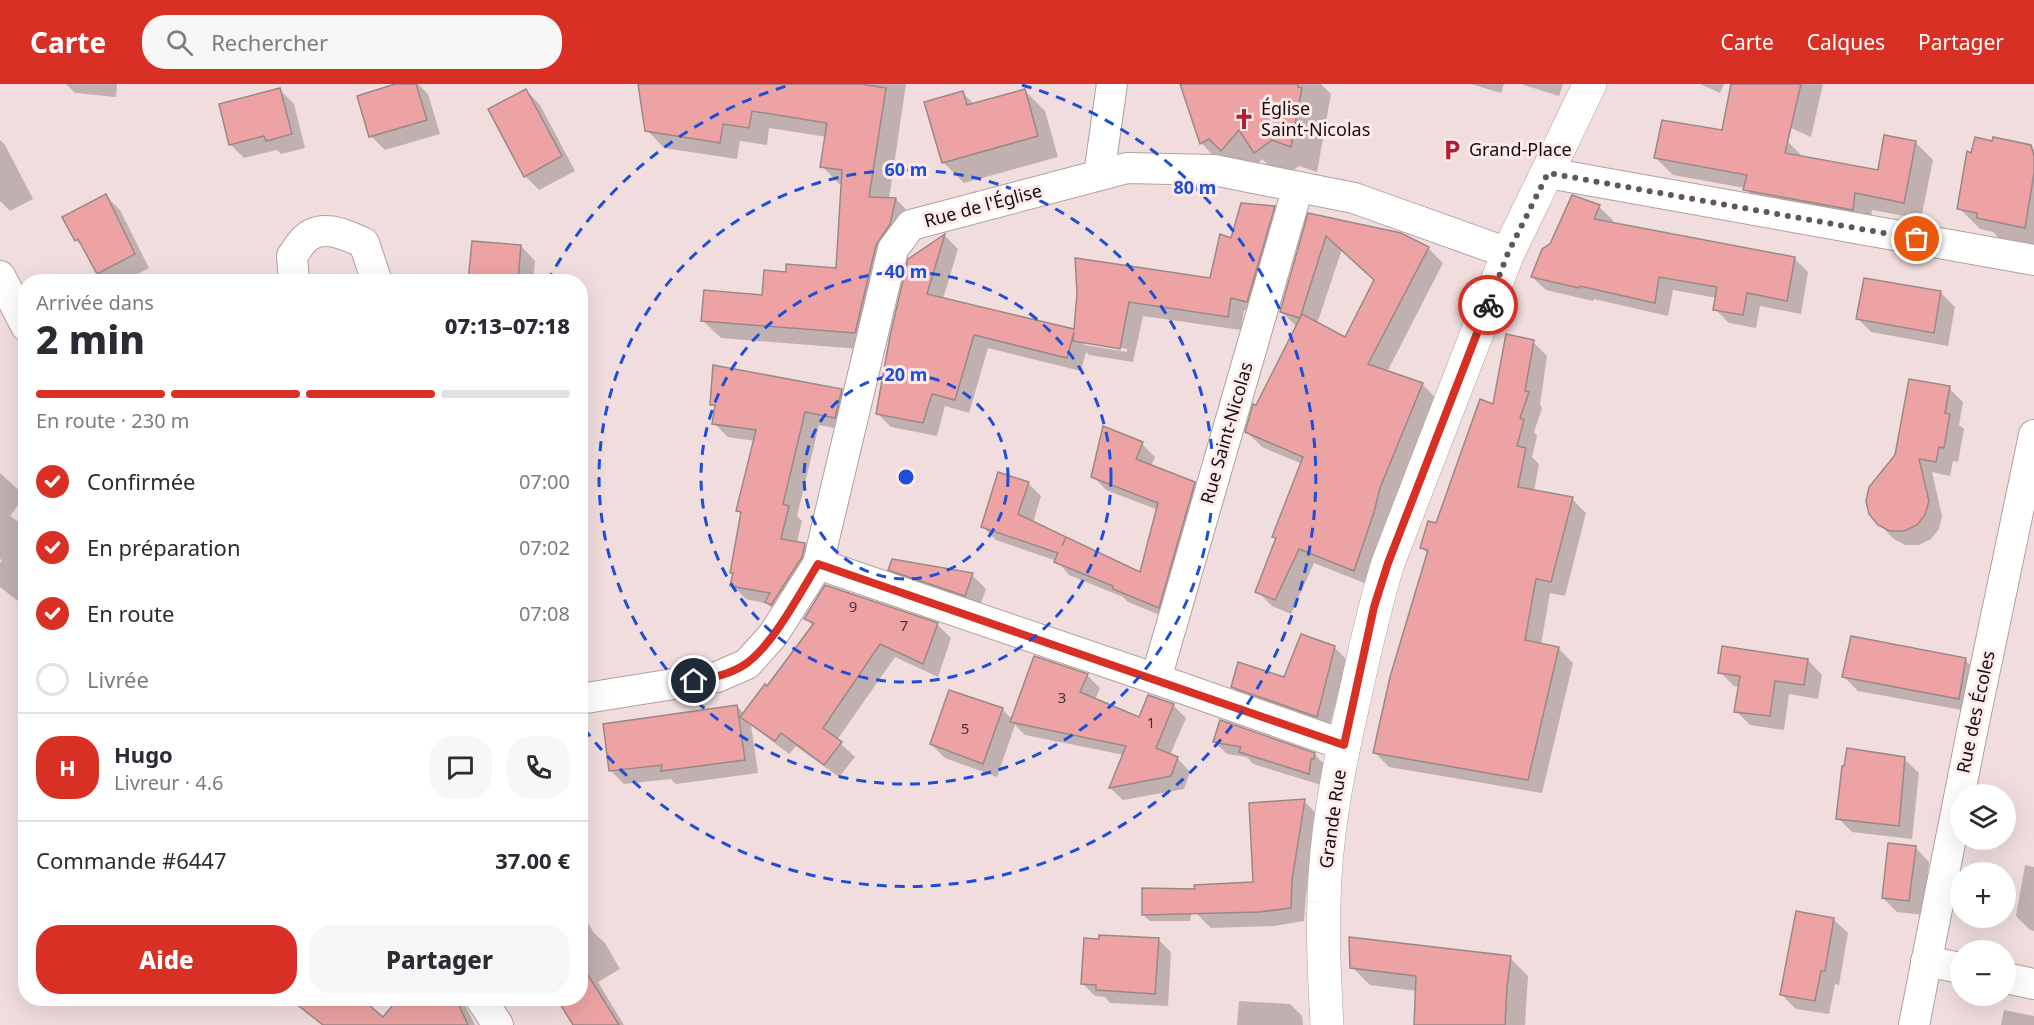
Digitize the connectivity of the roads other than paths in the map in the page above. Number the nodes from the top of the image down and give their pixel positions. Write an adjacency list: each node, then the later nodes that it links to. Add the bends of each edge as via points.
1 (1112, 84): 4 (street)
2 (1590, 84): 3 (street, Grande Rue)
3 (1548, 173): 6 (street, Grande Rue); 7 (street)
4 (1100, 175): 5 (street, Rue de l'Église, via 1127,168 1214,170); 13 (street, Rue de l'Église, via 910,225 892,249)
5 (1298, 187): 6 (street, Rue de l'Église, via 1354,198); 14 (street, Rue Saint-Nicolas)
6 (1508, 253): 16 (street, Grande Rue, via 1388,563 1374,607)
7 (2034, 260)
8 (293, 274): 9 (street, via 292,256 305,238 337,231 364,243)
9 (374, 274)
10 (0, 276): 11 (street)
11 (18, 311)
12 (2034, 435): 17 (street, Rue des Écoles)
13 (818, 564): 14 (street); 15 (street, Rue de l'Église, via 773,636 747,664 717,677)
14 (1156, 679): 16 (street)
15 (588, 698)
16 (1344, 745): 23 (street, Grande Rue, via 1330,825 1323,900)
17 (1926, 961): 18 (street); 24 (street, Rue des Écoles)
18 (1950, 967)
19 (2016, 980): 20 (street)
20 (2034, 984)
21 (486, 1006): 22 (street)
22 (498, 1025)
23 (1327, 1025)
24 (1914, 1025)

